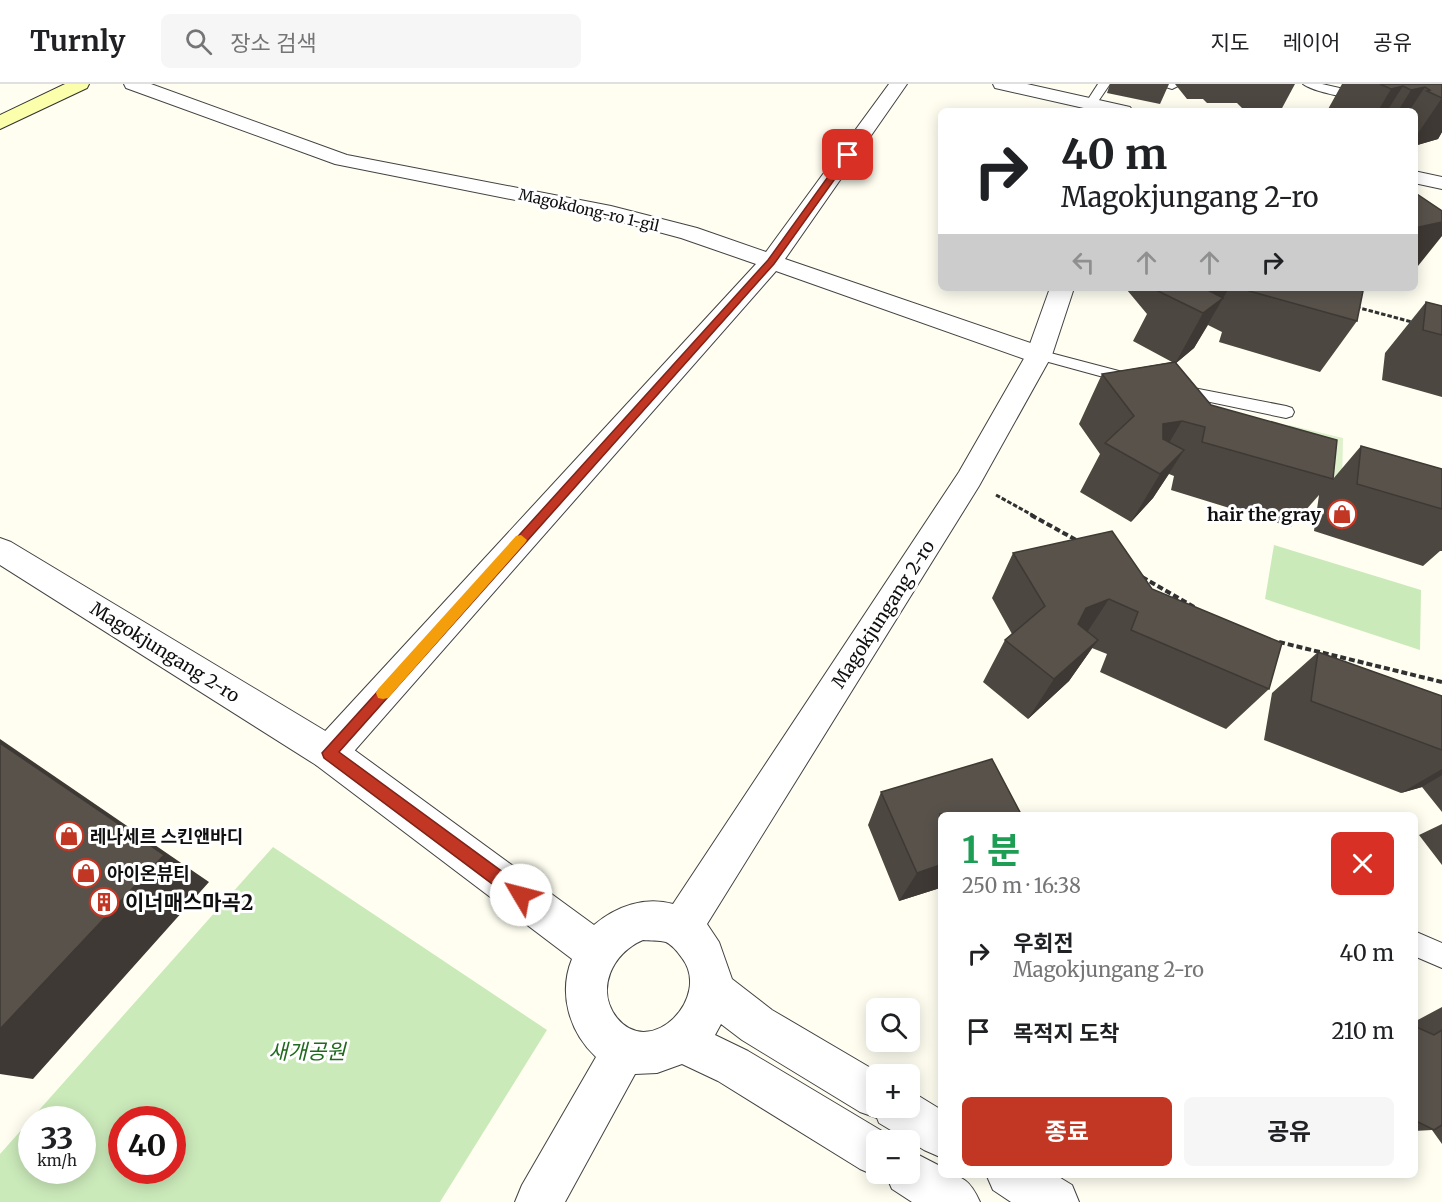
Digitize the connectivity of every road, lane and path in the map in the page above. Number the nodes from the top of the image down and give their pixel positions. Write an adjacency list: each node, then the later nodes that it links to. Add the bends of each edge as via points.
1 (80, 84): 10 (main road)
2 (133, 84): 13 (street, Magokdong-ro 1-gil, via 342,160 611,213 689,233)
3 (898, 84): 13 (street)
4 (1002, 84): 8 (street)
5 (1104, 84): 8 (lane)
6 (1309, 84): 7 (lane, via 1352,96)
7 (1372, 96)
8 (1091, 104): 9 (street)
9 (1109, 108)
10 (0, 123)
11 (1418, 178): 12 (street)
12 (1442, 183)
13 (771, 262): 17 (street, Magokdong-ro 1-gil); 26 (street)
14 (1061, 291): 17 (street, Magokjungang 2-ro)
15 (1353, 306): 16 (path)
16 (1420, 324)
17 (1039, 354): 18 (lane, via 1102,373); 19 (street, Magokjungang 2-ro)
18 (1286, 412)
19 (969, 480): 20 (path); 27 (street, Magokjungang 2-ro)
20 (1083, 544)
21 (0, 550): 26 (street, Magokjungang 2-ro)
22 (1136, 574): 23 (path)
23 (1198, 609)
24 (1273, 641): 25 (path)
25 (1442, 682)
26 (329, 753): 29 (street, Magokjungang 2-ro)
27 (681, 928): 29 (street, via 664,921 643,920 605,939); 31 (street, via 703,951 711,973)
28 (1418, 945): 30 (lane)
29 (597, 952): 33 (street, via 588,968 585,996 592,1021 610,1043)
30 (1442, 956)
31 (711, 989): 32 (street, via 705,1014); 34 (street, via 757,1025)
32 (682, 1041): 33 (street, via 666,1051 644,1054); 37 (street, via 733,1065)
33 (625, 1049): 40 (street)
34 (866, 1090)
35 (913, 1118): 36 (street)
36 (938, 1133)
37 (866, 1147)
38 (1016, 1178): 42 (street)
39 (920, 1180): 41 (street)
40 (539, 1202)
41 (956, 1202)
42 (1055, 1202)

